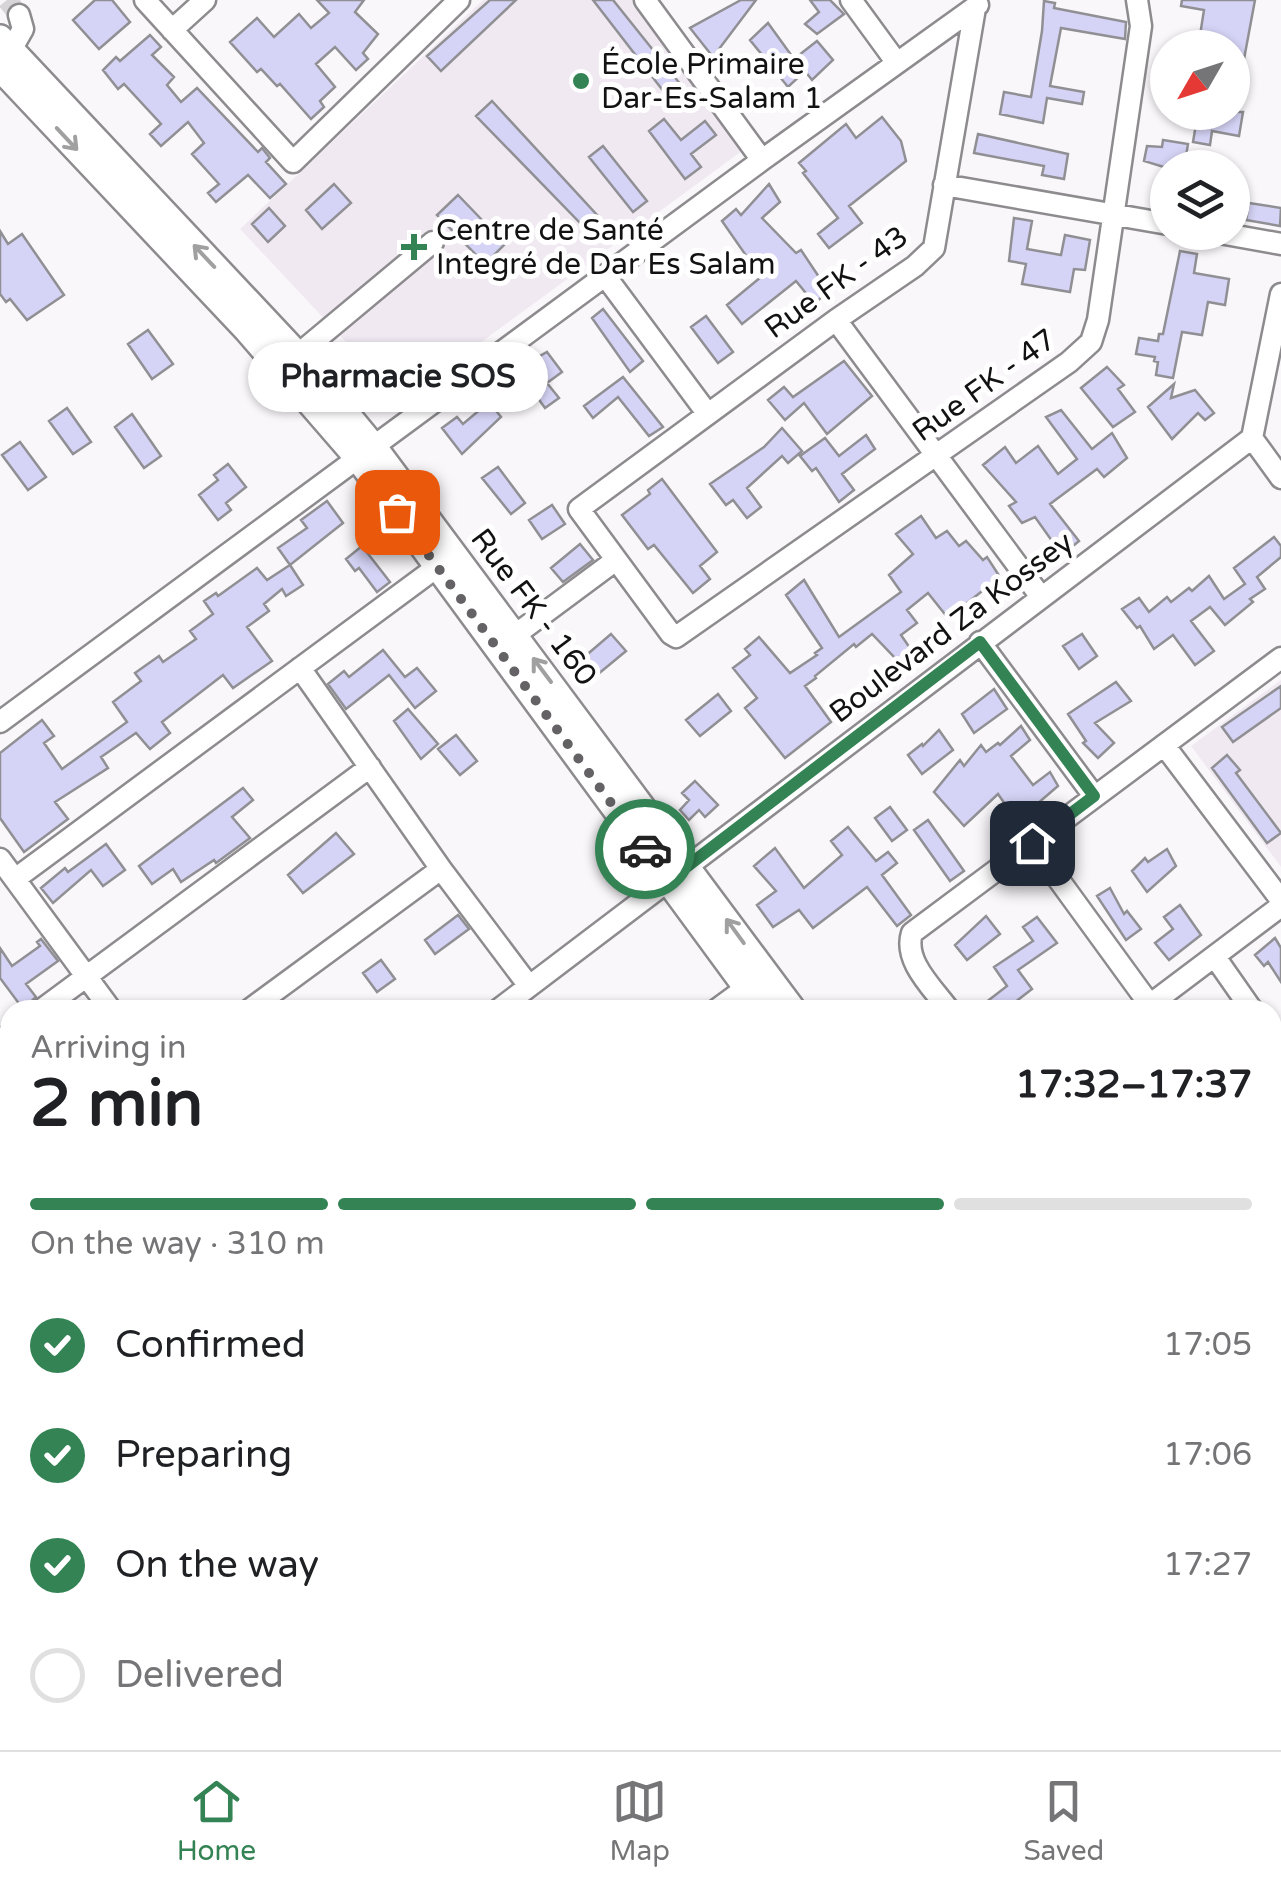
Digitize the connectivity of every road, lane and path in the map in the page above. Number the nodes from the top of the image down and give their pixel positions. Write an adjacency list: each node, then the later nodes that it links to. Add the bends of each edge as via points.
1 (145, 0): 9 (street)
2 (205, 0): 9 (street)
3 (459, 0): 9 (street, via 293,162)
4 (644, 0): 12 (street)
5 (851, 0): 11 (street)
6 (1137, 0): 14 (street, Rue FK - 47, via 1140,26)
7 (980, 4): 11 (street); 13 (street, Rue FK - 43)
8 (19, 14): 10 (street, via 23,30)
9 (172, 30)
10 (4, 52): 22 (main road, Rue FK - 160)
11 (897, 64): 12 (street)
12 (762, 160): 19 (street)
13 (944, 186): 14 (street); 21 (street, Rue FK - 43, via 934,248)
14 (1113, 214): 15 (street); 26 (street, Rue FK - 47, via 1090,342)
15 (1150, 221)
16 (1250, 238): 18 (street)
17 (433, 242): 22 (street)
18 (1281, 244)
19 (606, 278): 23 (street); 25 (street)
20 (1281, 294): 24 (street)
21 (836, 320): 23 (street, Rue FK - 43); 26 (street)
22 (285, 366): 25 (main road, Rue FK - 160)
23 (707, 413): 28 (street, Rue FK - 43, via 579,509)
24 (1252, 438): 27 (street); 30 (street, Boulevard Za Kossey)
25 (365, 452): 29 (main road, Rue FK - 160); 31 (main road, Rue FK - 160); 35 (street)
26 (939, 455): 28 (street, Rue FK - 47, via 676,637); 30 (street)
27 (1281, 478)
28 (616, 560): 31 (street)
29 (437, 567): 34 (street); 42 (main road, Rue FK - 160)
30 (1041, 596): 32 (street, Boulevard Za Kossey)
31 (515, 634): 42 (main road, Rue FK - 160, one-way to 31)
32 (980, 642): 38 (street); 42 (street, Boulevard Za Kossey)
33 (1281, 658): 36 (street)
34 (300, 668): 37 (street); 43 (street)
35 (0, 722)
36 (1164, 745): 38 (street); 44 (street)
37 (370, 767): 41 (street); 46 (street)
38 (1094, 796): 39 (street)
39 (1032, 843): 56 (street, via 912,933 911,958); 57 (street)
40 (0, 859): 43 (street)
41 (441, 868): 47 (street); 51 (street)
42 (678, 873): 47 (street, Boulevard Za Kossey); 48 (main road, Rue FK - 160); 55 (main road, Rue FK - 160, one-way to 42)
43 (15, 879): 46 (street)
44 (1281, 903): 45 (street)
45 (1215, 958): 58 (street); 59 (street)
46 (86, 976): 49 (street); 50 (street)
47 (529, 986): 52 (street, Boulevard Za Kossey)
48 (746, 988): 53 (street); 54 (main road, Rue FK - 160)
49 (54, 1000)
50 (104, 1000)
51 (263, 1000)
52 (511, 1000)
53 (730, 1000)
54 (755, 1000)
55 (785, 1000)
56 (942, 1000)
57 (1140, 1000)
58 (1157, 1000)
59 (1245, 1000)

